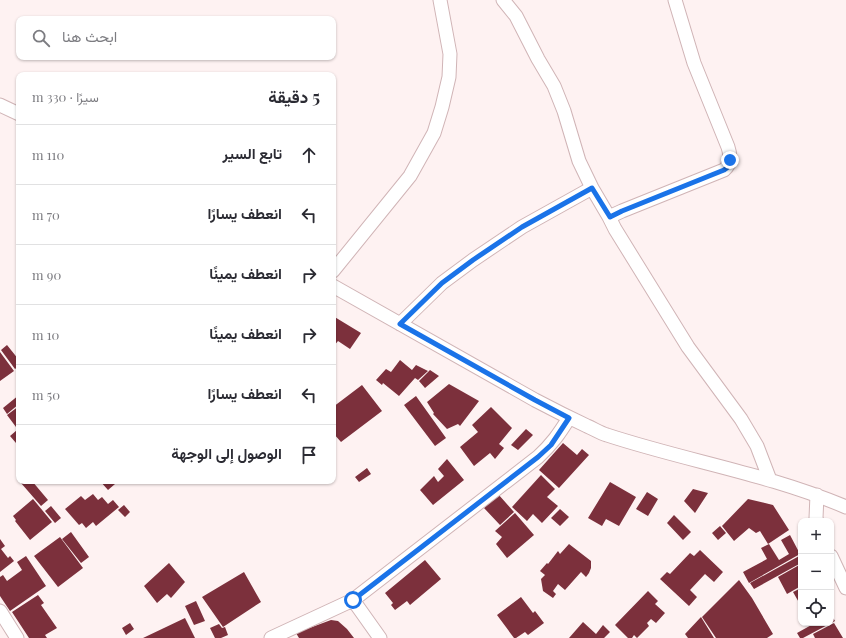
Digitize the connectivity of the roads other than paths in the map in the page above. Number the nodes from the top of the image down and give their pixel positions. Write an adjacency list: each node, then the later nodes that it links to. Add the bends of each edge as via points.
1 (440, 0): 8 (street, via 450,54 449,77 434,133 410,176)
2 (503, 0): 6 (street, via 516,16 554,86 579,161)
3 (675, 0): 7 (street, via 694,63 731,155 728,167)
4 (0, 105): 5 (street)
5 (16, 113)
6 (592, 188): 7 (street); 10 (street, via 522,227 473,260 442,283)
7 (610, 217): 12 (street, via 688,347 741,419)
8 (336, 267)
9 (336, 288): 10 (street)
10 (400, 324): 11 (street)
11 (569, 418): 12 (street, via 605,434 647,447); 18 (street, via 551,445 538,457)
12 (770, 480): 13 (street)
13 (818, 495): 14 (street); 15 (street)
14 (846, 507)
15 (816, 518)
16 (834, 562): 17 (street)
17 (846, 588)
18 (353, 600): 21 (street); 22 (street)
19 (2, 617): 20 (street)
20 (17, 638)
21 (271, 638)
22 (380, 638)

